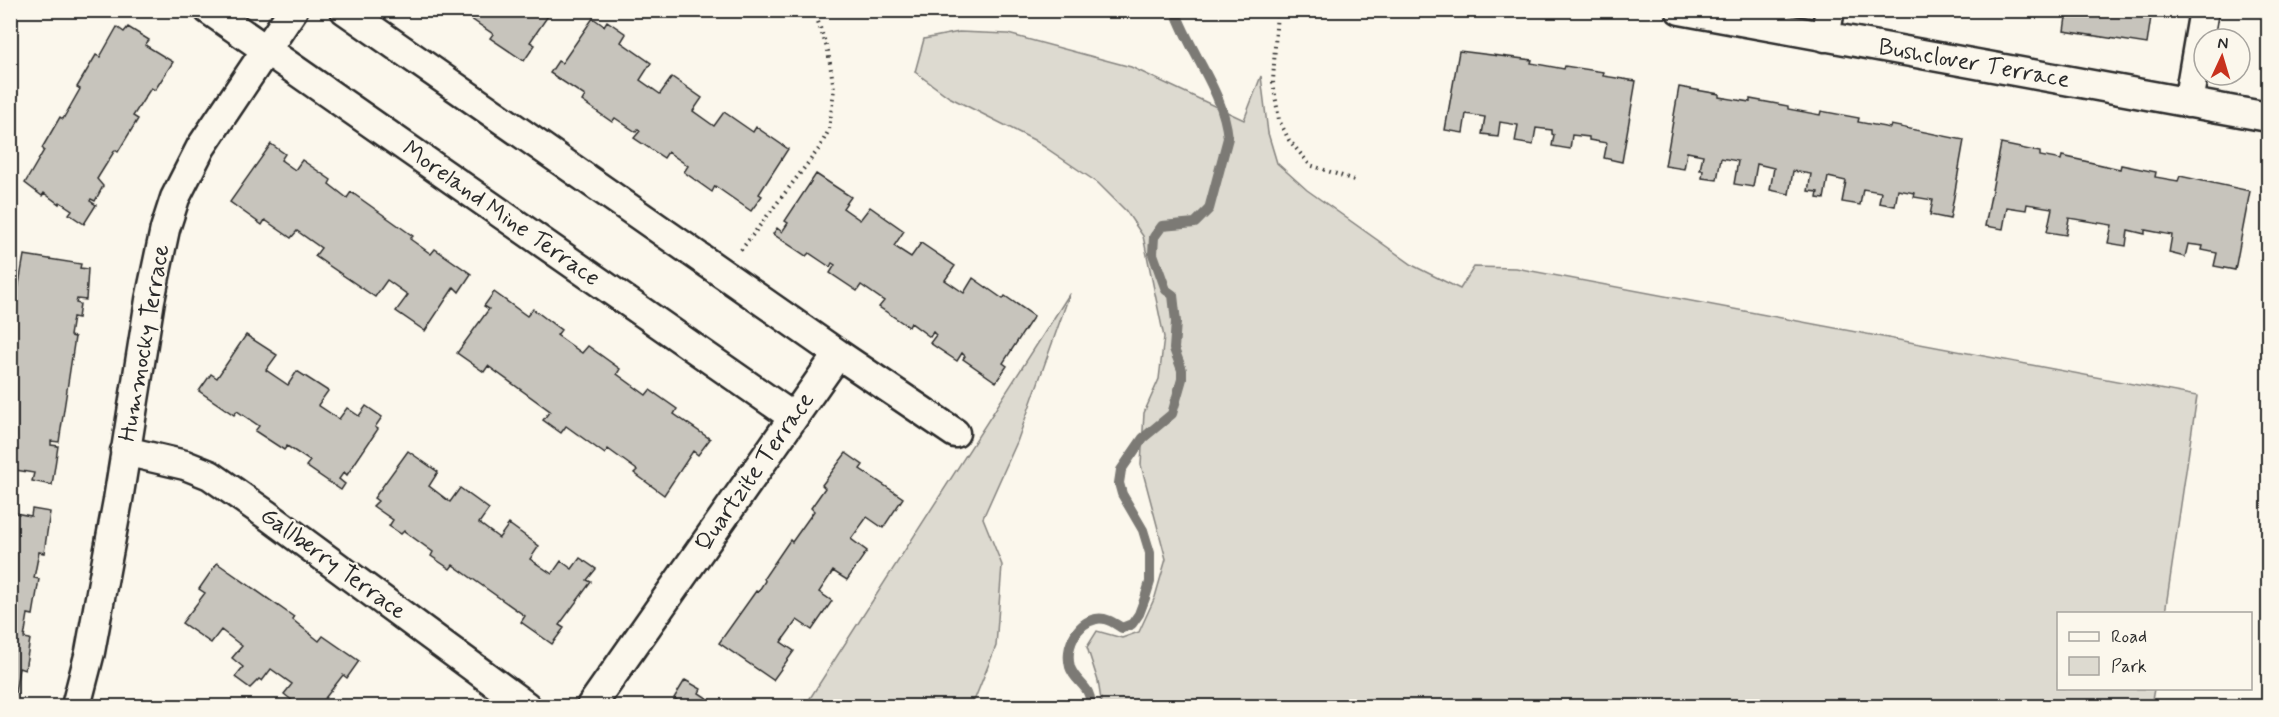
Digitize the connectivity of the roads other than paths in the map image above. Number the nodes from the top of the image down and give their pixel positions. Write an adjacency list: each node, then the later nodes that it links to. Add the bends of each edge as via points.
1 (209, 10): 7 (street, Moreland Mine Terrace)
2 (293, 10): 7 (street, Hummocky Terrace)
3 (345, 10): 10 (street)
4 (2204, 10): 8 (street)
5 (1689, 11): 6 (street, Bushclover Terrace)
6 (1828, 24): 8 (street, Bushclover Terrace)
7 (266, 50): 11 (street, Moreland Mine Terrace); 13 (street, Hummocky Terrace, via 201,147 175,198 157,261)
8 (2188, 103): 9 (street, Bushclover Terrace)
9 (2268, 117)
10 (838, 354): 11 (street, Quartzite Terrace); 12 (street)
11 (793, 417): 16 (street, Quartzite Terrace)
12 (955, 433)
13 (126, 451): 14 (street, Hummocky Terrace, via 90,652); 15 (street, Gallberry Terrace, via 185,465 210,476)
14 (76, 706)
15 (526, 706)
16 (591, 706)

